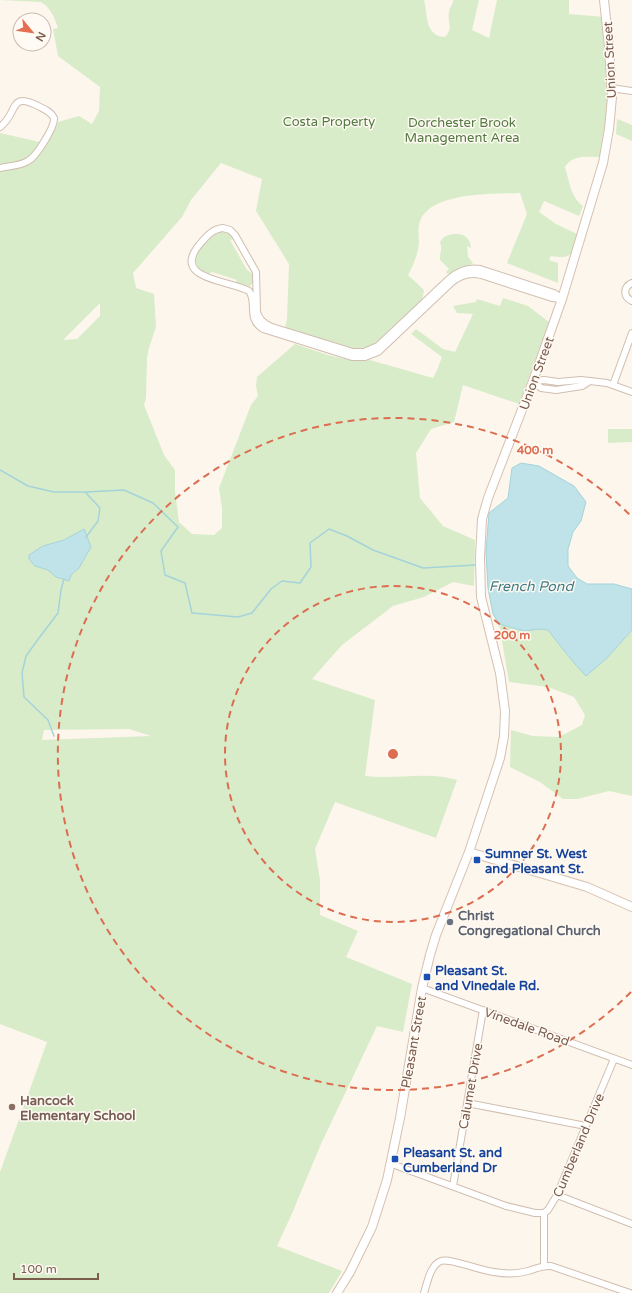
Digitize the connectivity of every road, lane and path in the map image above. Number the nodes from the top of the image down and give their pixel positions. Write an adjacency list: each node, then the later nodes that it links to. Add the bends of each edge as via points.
1 (604, 0): 2 (main road, Union Street)
2 (611, 88): 3 (street); 9 (main road, Union Street, via 610,125 603,163)
3 (632, 91)
4 (0, 127): 5 (street, via 16,104 22,101 29,101 50,112 54,118 53,126 32,159)
5 (0, 168)
6 (632, 283): 10 (street, via 627,286 625,292 626,297)
7 (257, 285): 8 (street); 8 (street, via 256,272 233,233 227,228 211,232 194,253 191,262 193,268 201,275); 11 (street, via 258,314 264,324 353,352 375,348)
8 (249, 291): 11 (street, via 254,319 261,328 352,358 366,357 378,352)
9 (562, 299): 11 (street, via 552,298 475,271 460,271); 13 (main road, Union Street)
10 (632, 301)
11 (412, 317)
12 (632, 333): 14 (street)
13 (533, 382): 14 (street, via 541,388 556,390 582,386 590,381); 16 (main road, Union Street, via 488,498 480,533 481,597 500,674 505,711)
14 (613, 385): 15 (street)
15 (632, 392)
16 (503, 744): 17 (main road, Pleasant Street)
17 (468, 852): 18 (main road, via 587,887); 19 (main road, Pleasant Street, via 436,935)
18 (632, 907)
19 (422, 988): 20 (street, Vinedale Road); 25 (main road, Pleasant Street)
20 (483, 1010): 21 (street, Vinedale Road); 23 (street, Calumet Drive)
21 (614, 1059): 22 (street, Vinedale Road); 24 (street, Cumberland Drive)
22 (632, 1065)
23 (467, 1103): 24 (street); 26 (street, Calumet Drive)
24 (586, 1126): 27 (street, Cumberland Drive)
25 (392, 1164): 26 (street); 31 (main road, Pleasant Street, via 372,1227)
26 (453, 1186): 28 (street, via 513,1208)
27 (557, 1196): 28 (street, Cumberland Drive, via 552,1206); 29 (street)
28 (544, 1213): 30 (street)
29 (632, 1224)
30 (544, 1266): 32 (street, via 523,1272 501,1274 442,1261 434,1267); 33 (street, via 558,1268)
31 (337, 1293)
32 (424, 1293)
33 (630, 1293)

